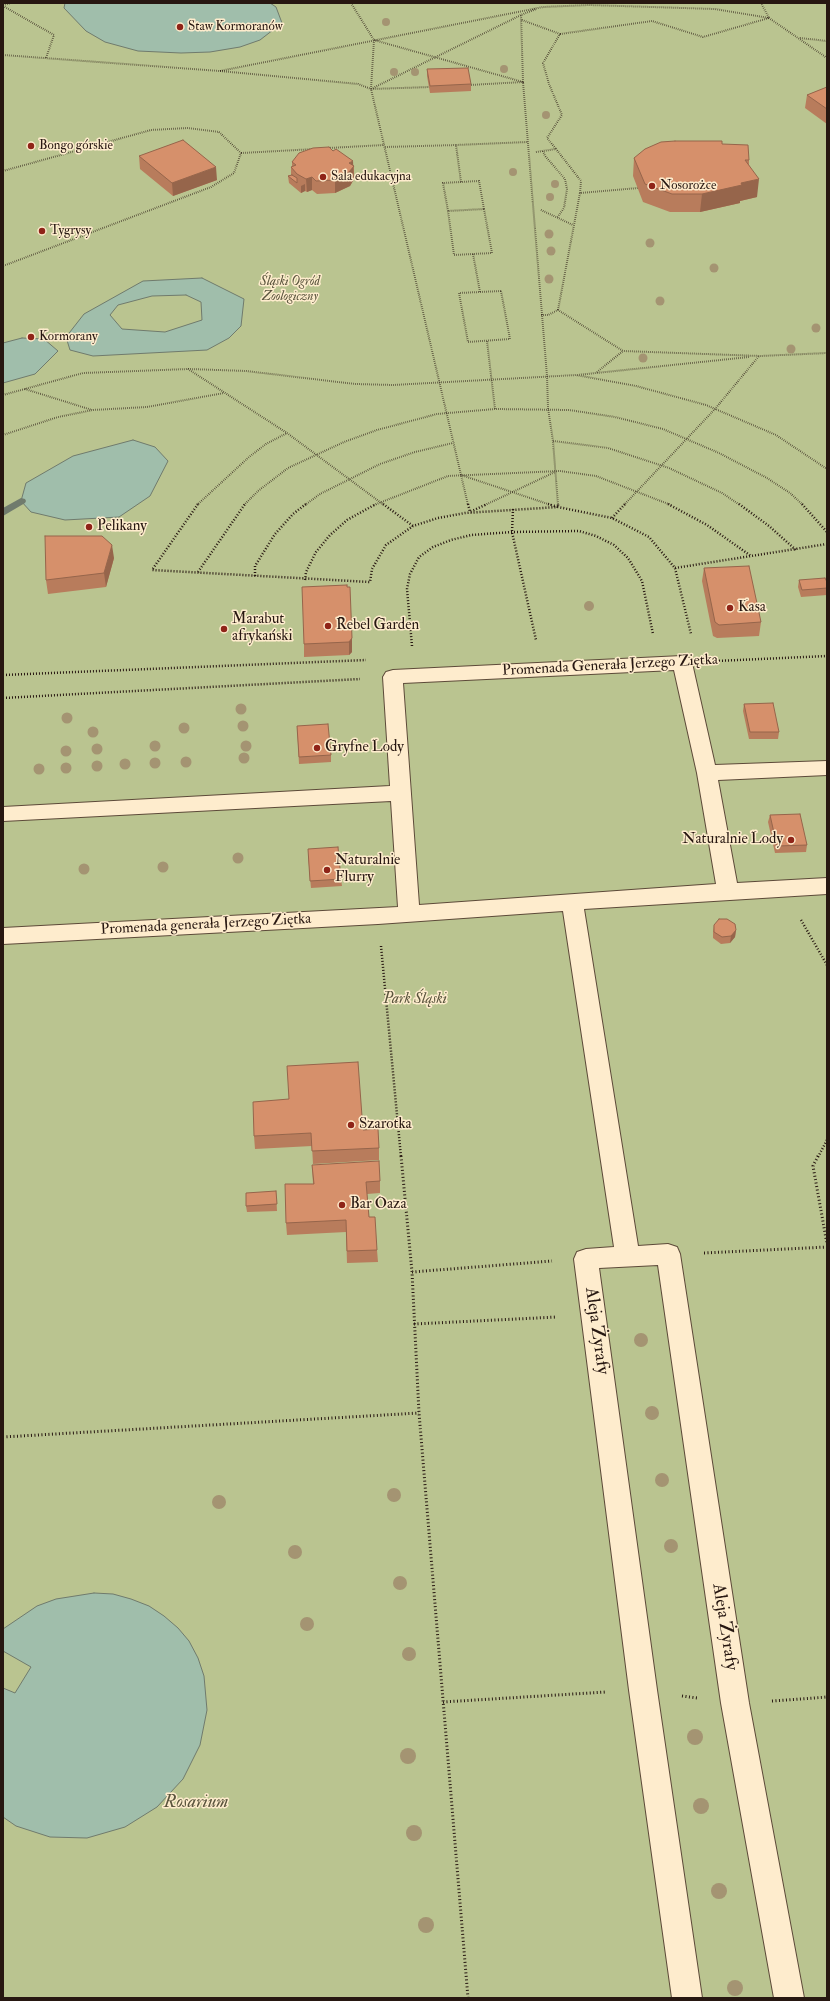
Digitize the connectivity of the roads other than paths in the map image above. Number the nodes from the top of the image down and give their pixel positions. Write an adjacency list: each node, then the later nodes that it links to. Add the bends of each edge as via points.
1 (827, 768): 2 (street)
2 (707, 773): 3 (street, Promenada Generała Jerzego Ziętka, via 690,662 393,677); 6 (street)
3 (401, 793): 4 (street); 8 (street)
4 (3, 814)
5 (827, 886): 6 (street)
6 (728, 891): 7 (street, Promenada generała Jerzego Ziętka)
7 (572, 902): 8 (street, Promenada generała Jerzego Ziętka); 10 (street)
8 (409, 913): 9 (street, Promenada generała Jerzego Ziętka)
9 (3, 936)
10 (627, 1255): 11 (street, Aleja Żyrafy, via 586,1258); 12 (street, Aleja Żyrafy, via 668,1254 735,1703)
11 (687, 1998)
12 (789, 1998)

